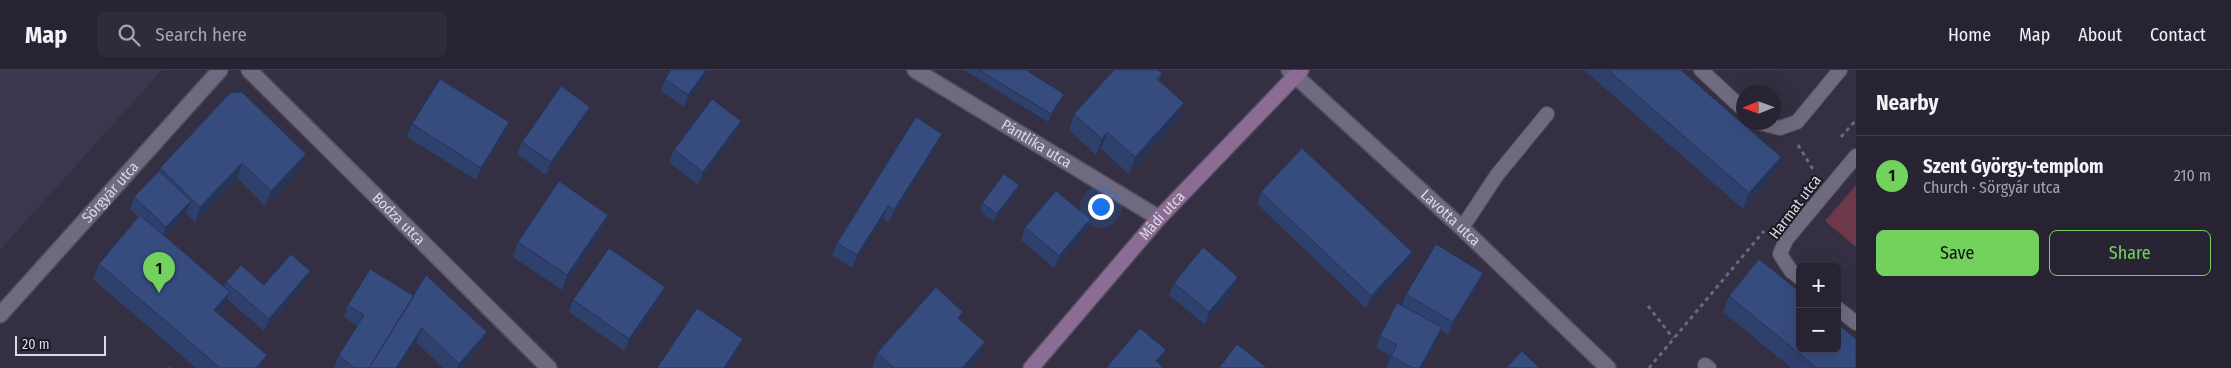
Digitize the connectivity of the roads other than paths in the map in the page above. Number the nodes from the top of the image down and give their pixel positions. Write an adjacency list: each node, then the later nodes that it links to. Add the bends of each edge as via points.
1 (220, 70): 15 (street, Sörgyár utca)
2 (250, 70): 17 (street, Bodza utca)
3 (915, 70): 11 (street, Pántlika utca)
4 (1701, 70): 7 (lane)
5 (1840, 70): 9 (lane, via 1797,122)
6 (1295, 72): 11 (street, Mádi utca); 12 (street, Lavotta utca)
7 (1736, 103)
8 (1548, 114): 12 (lane, via 1497,175)
9 (1781, 128)
10 (1856, 156): 13 (lane, Harmat utca, via 1786,240 1780,254)
11 (1159, 218): 18 (street, Mádi utca)
12 (1462, 228): 19 (street, Lavotta utca)
13 (1796, 275)
14 (1841, 311): 16 (lane)
15 (0, 315)
16 (1856, 323)
17 (549, 368)
18 (1031, 368)
19 (1608, 368)

